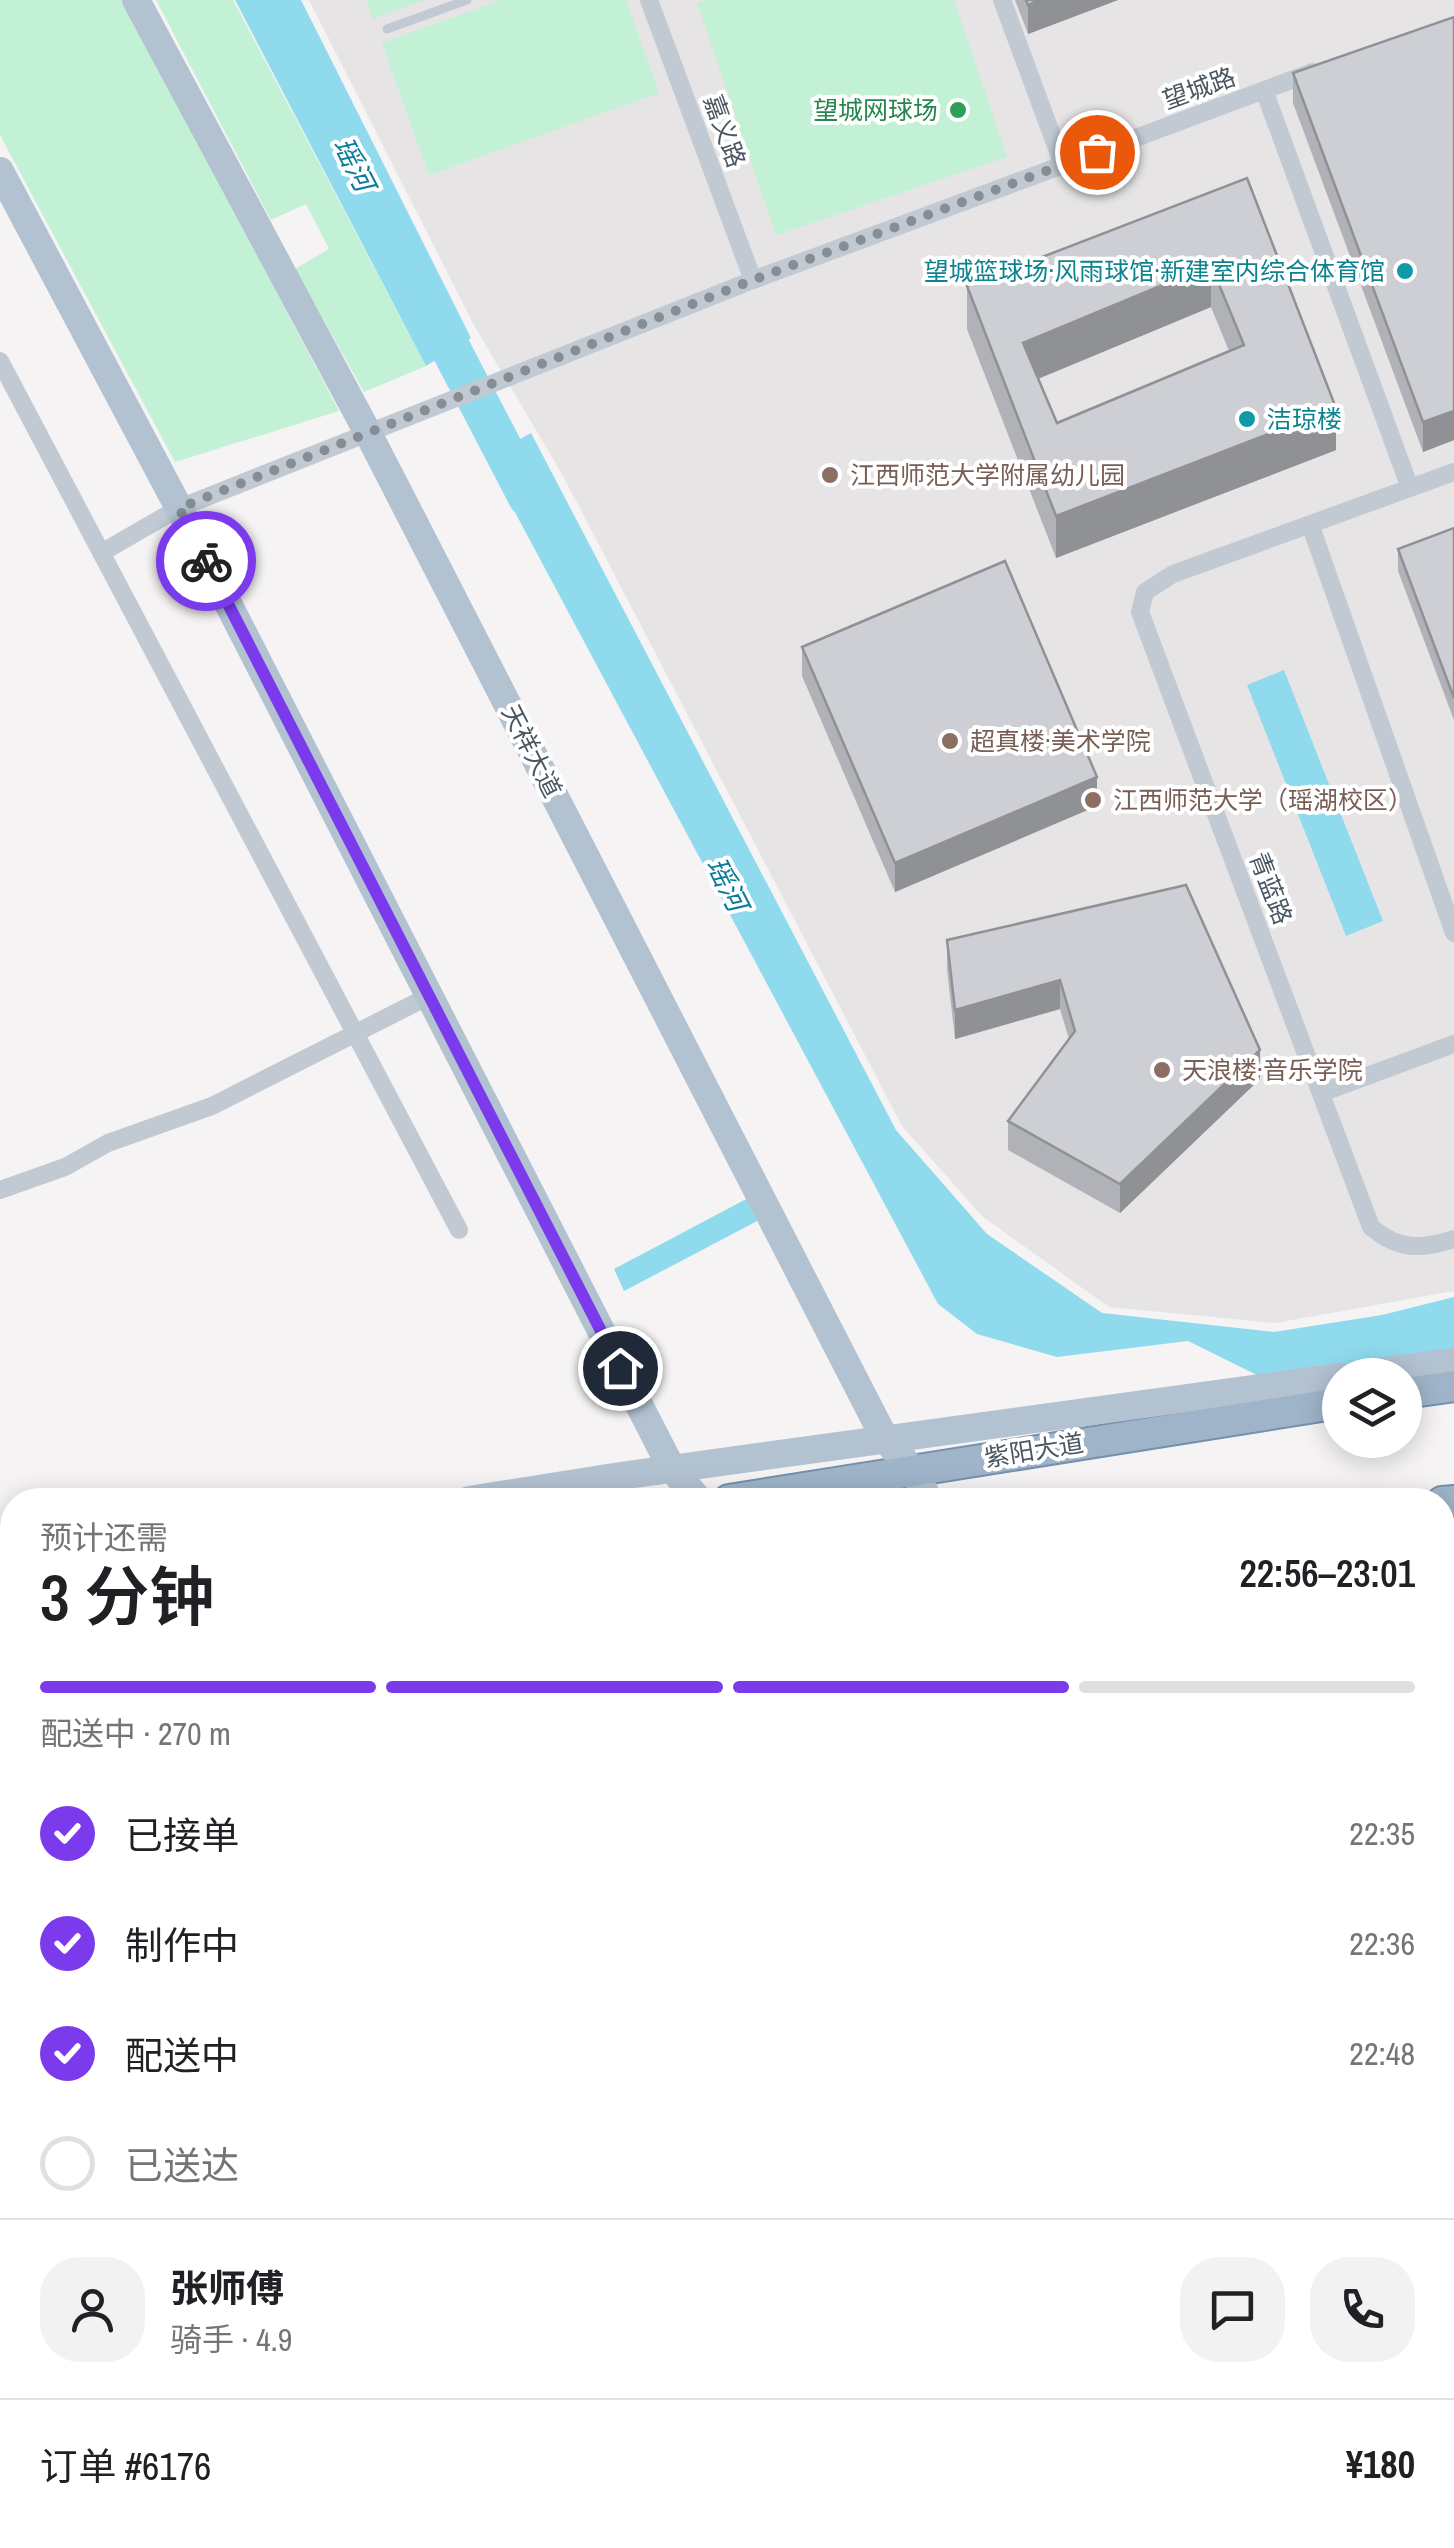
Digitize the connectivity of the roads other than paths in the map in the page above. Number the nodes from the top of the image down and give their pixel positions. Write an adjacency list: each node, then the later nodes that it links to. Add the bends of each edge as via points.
1 (136, 0): 12 (main road, 天祥大道)
2 (467, 0): 5 (lane)
3 (649, 0): 10 (street, 嘉义路)
4 (1002, 0): 8 (street)
5 (386, 29)
6 (1333, 65): 7 (street, 望城路)
7 (1264, 90): 8 (street, 望城路); 14 (street)
8 (1064, 165): 10 (street, 望城路)
9 (0, 171): 15 (main road)
10 (753, 280): 12 (street, 望城路)
11 (0, 361): 17 (street)
12 (368, 432): 15 (street, 望城路); 32 (main road, 天祥大道)
13 (1454, 472): 14 (street, 青蓝路)
14 (1410, 488): 16 (street, 青蓝路)
15 (179, 508): 17 (street, 望城路); 19 (main road)
16 (1310, 524): 18 (street); 22 (street, 青蓝路, via 1173,574 1145,592 1140,612)
17 (102, 553): 20 (street)
18 (1454, 933)
19 (429, 996): 20 (street); 33 (main road)
20 (356, 1033): 23 (street, via 212,1106); 24 (street)
21 (1454, 1044): 22 (street)
22 (1321, 1093): 25 (street, 青蓝路, via 1370,1227 1388,1242 1428,1248)
23 (0, 1190)
24 (459, 1230)
25 (1454, 1239)
26 (1454, 1362): 27 (main road)
27 (1422, 1366)
28 (1322, 1379): 32 (main road)
29 (1454, 1386): 30 (highway)
30 (1422, 1391)
31 (1322, 1406): 34 (highway, 紫阳大道)
32 (885, 1439): 33 (main road); 34 (main road, 天祥大道)
33 (672, 1469): 35 (main road); 36 (main road)
34 (914, 1470): 37 (highway, 紫阳大道); 38 (main road, 天祥大道)
35 (548, 1488)
36 (689, 1488)
37 (803, 1488)
38 (923, 1488)

